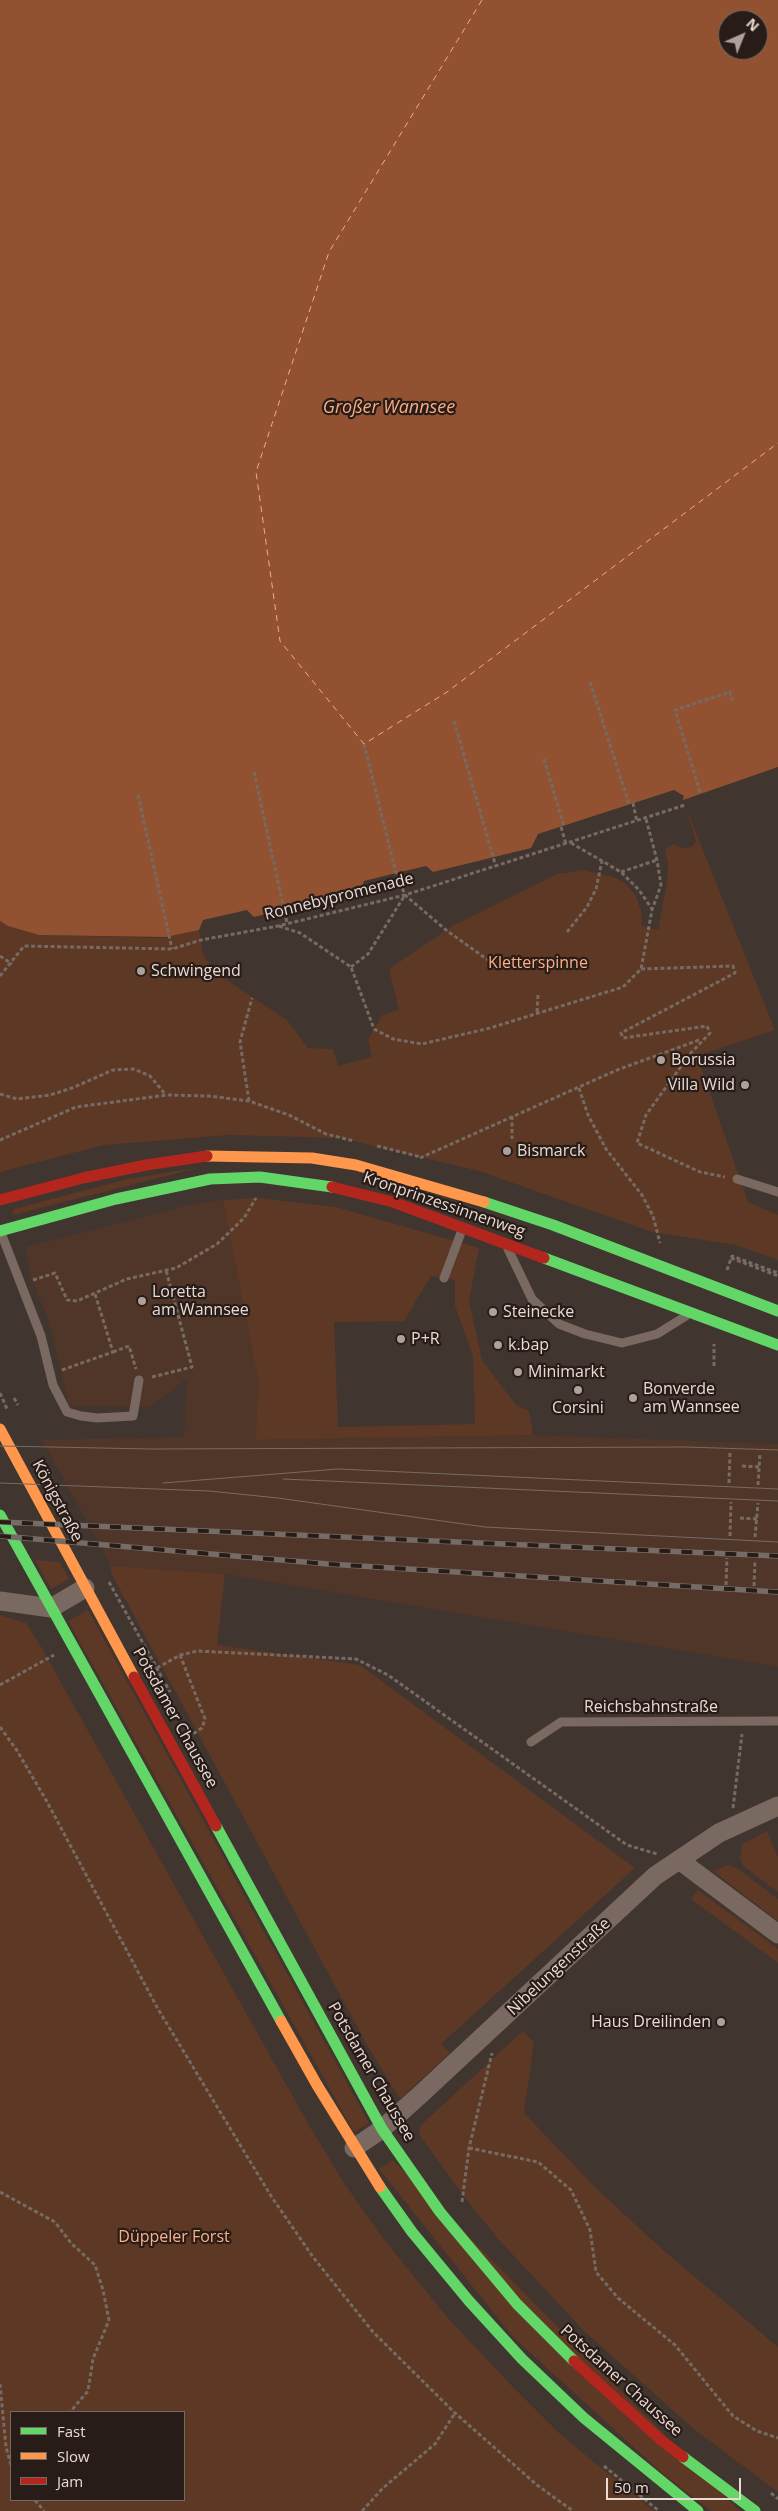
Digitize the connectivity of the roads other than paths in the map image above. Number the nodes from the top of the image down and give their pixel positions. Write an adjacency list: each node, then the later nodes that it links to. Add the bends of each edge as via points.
1 (737, 1179): 2 (lane)
2 (778, 1192)
3 (475, 1199): 4 (main road, Kronprinzessinnenweg, via 356,1165 312,1158 209,1156 92,1176); 5 (main road); 9 (main road, Kronprinzessinnenweg)
4 (0, 1200)
5 (463, 1228): 6 (main road, Kronprinzessinnenweg, via 350,1190 260,1178 192,1182); 7 (main road, Kronprinzessinnenweg); 8 (lane)
6 (0, 1231): 12 (lane, via 41,1336 57,1396 67,1412 97,1418 133,1416)
7 (506, 1244): 10 (main road, Kronprinzessinnenweg); 10 (lane, via 532,1299 559,1324 585,1334 622,1343 657,1334)
8 (444, 1278)
9 (778, 1312)
10 (692, 1313): 11 (main road, Kronprinzessinnenweg)
11 (778, 1345)
12 (139, 1380)
13 (0, 1429): 15 (main road, Königstraße)
14 (0, 1515): 17 (main road)
15 (85, 1588): 17 (street); 23 (main road, Potsdamer Chaussee)
16 (0, 1602): 17 (street)
17 (51, 1608): 24 (main road)
18 (778, 1721): 19 (lane, Reichsbahnstraße, via 561,1722)
19 (531, 1742)
20 (778, 1806): 21 (street, Nibelungenstraße, via 719,1833)
21 (679, 1860): 22 (street); 23 (street, Nibelungenstraße, via 655,1876)
22 (778, 1934)
23 (382, 2129): 24 (street, Nibelungenstraße); 26 (main road, Potsdamer Chaussee, via 440,2212 494,2279 541,2329 614,2400 661,2440)
24 (354, 2148): 25 (main road, via 412,2232 522,2359 584,2418)
25 (698, 2511)
26 (755, 2511)

